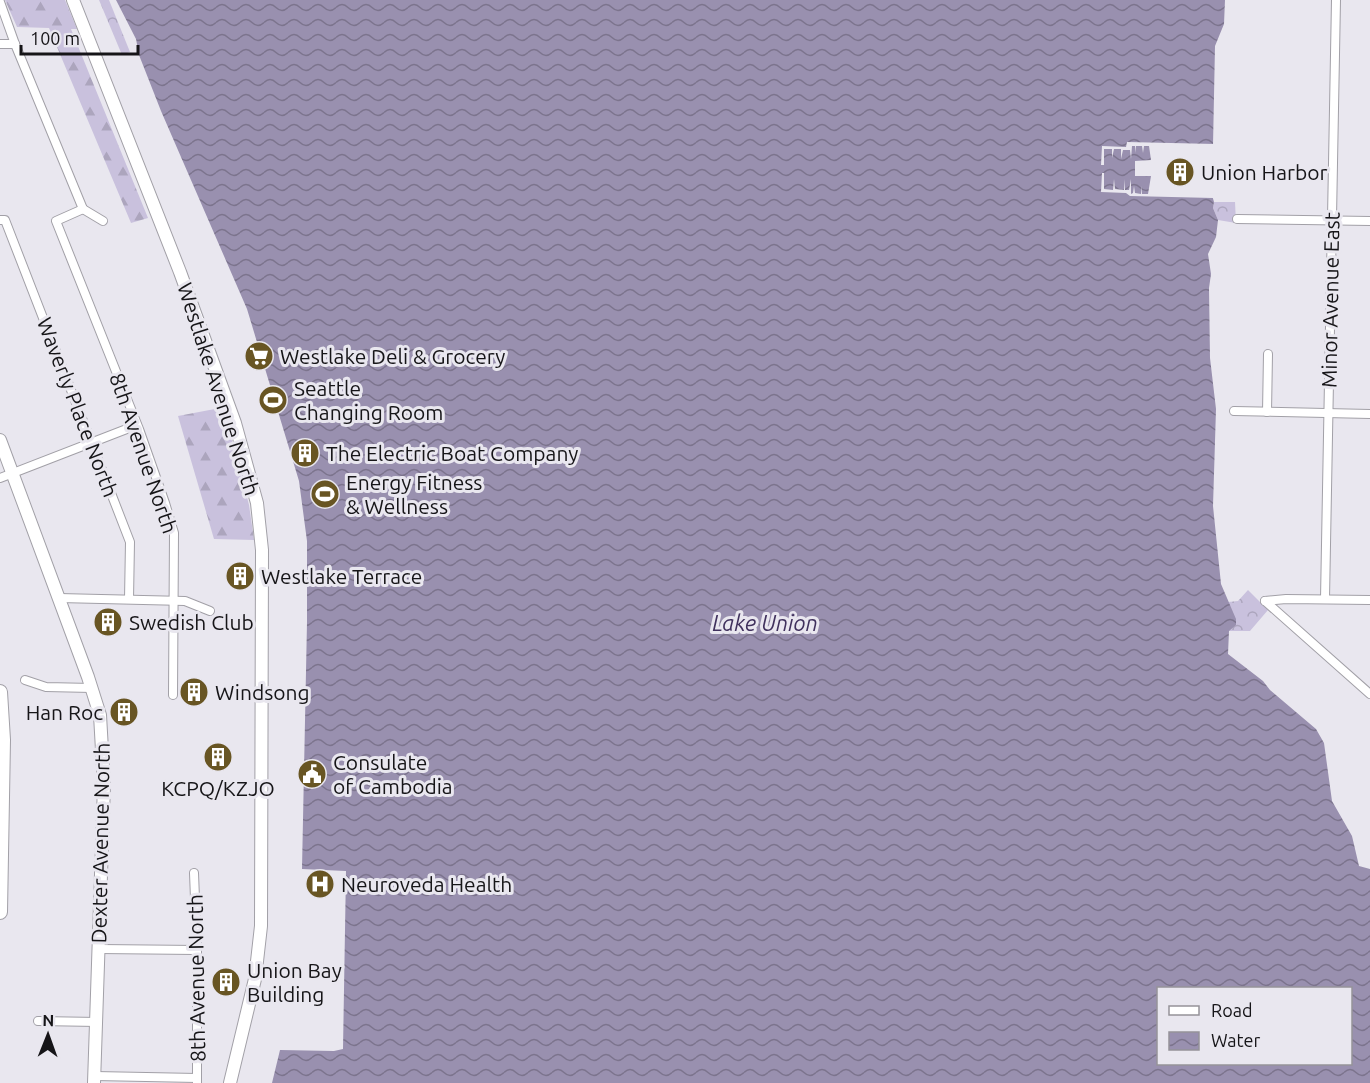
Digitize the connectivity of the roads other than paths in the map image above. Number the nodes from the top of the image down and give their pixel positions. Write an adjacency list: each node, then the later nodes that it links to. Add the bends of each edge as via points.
1 (73, 0): 41 (main road, Westlake Avenue North, via 224,391 260,519 261,926 255,979)
2 (1336, 0): 9 (street, Minor Avenue East)
3 (0, 2): 5 (street)
4 (0, 44): 5 (street)
5 (15, 44): 6 (street)
6 (83, 209): 10 (street); 17 (street, 8th Avenue North, via 56,221)
7 (1238, 219): 9 (street)
8 (3, 220): 19 (street, Waverly Place North)
9 (1331, 220): 11 (street); 15 (street, Minor Avenue East)
10 (103, 221)
11 (1370, 221)
12 (1268, 354): 14 (street)
13 (1234, 411): 14 (street)
14 (1267, 412): 15 (street)
15 (1329, 413): 16 (street); 24 (street, Minor Avenue East)
16 (1370, 414)
17 (137, 424): 19 (street); 25 (street, 8th Avenue North, via 174,533)
18 (0, 440): 20 (main road, Dexter Avenue North)
19 (91, 441): 20 (street); 23 (street, Waverly Place North, via 130,542)
20 (12, 472): 21 (street); 22 (main road, Dexter Avenue North)
21 (0, 478)
22 (59, 598): 23 (street); 29 (main road, Dexter Avenue North)
23 (129, 599): 25 (street)
24 (1325, 599): 26 (street); 31 (street, via 1265,601)
25 (174, 600): 27 (street); 32 (street, 8th Avenue North)
26 (1370, 600)
27 (210, 611)
28 (25, 680): 29 (street, via 46,687)
29 (92, 688): 35 (main road, Dexter Avenue North, via 101,725 104,785)
30 (0, 692): 34 (highway)
31 (1370, 694)
32 (173, 695)
33 (194, 873): 36 (street, 8th Avenue North)
34 (0, 912)
35 (99, 949): 36 (street); 38 (main road, Dexter Avenue North)
36 (198, 950): 40 (street, 8th Avenue North)
37 (38, 1021): 38 (street)
38 (98, 1022): 39 (main road, Dexter Avenue North)
39 (94, 1079): 40 (street)
40 (197, 1080)
41 (230, 1083)

